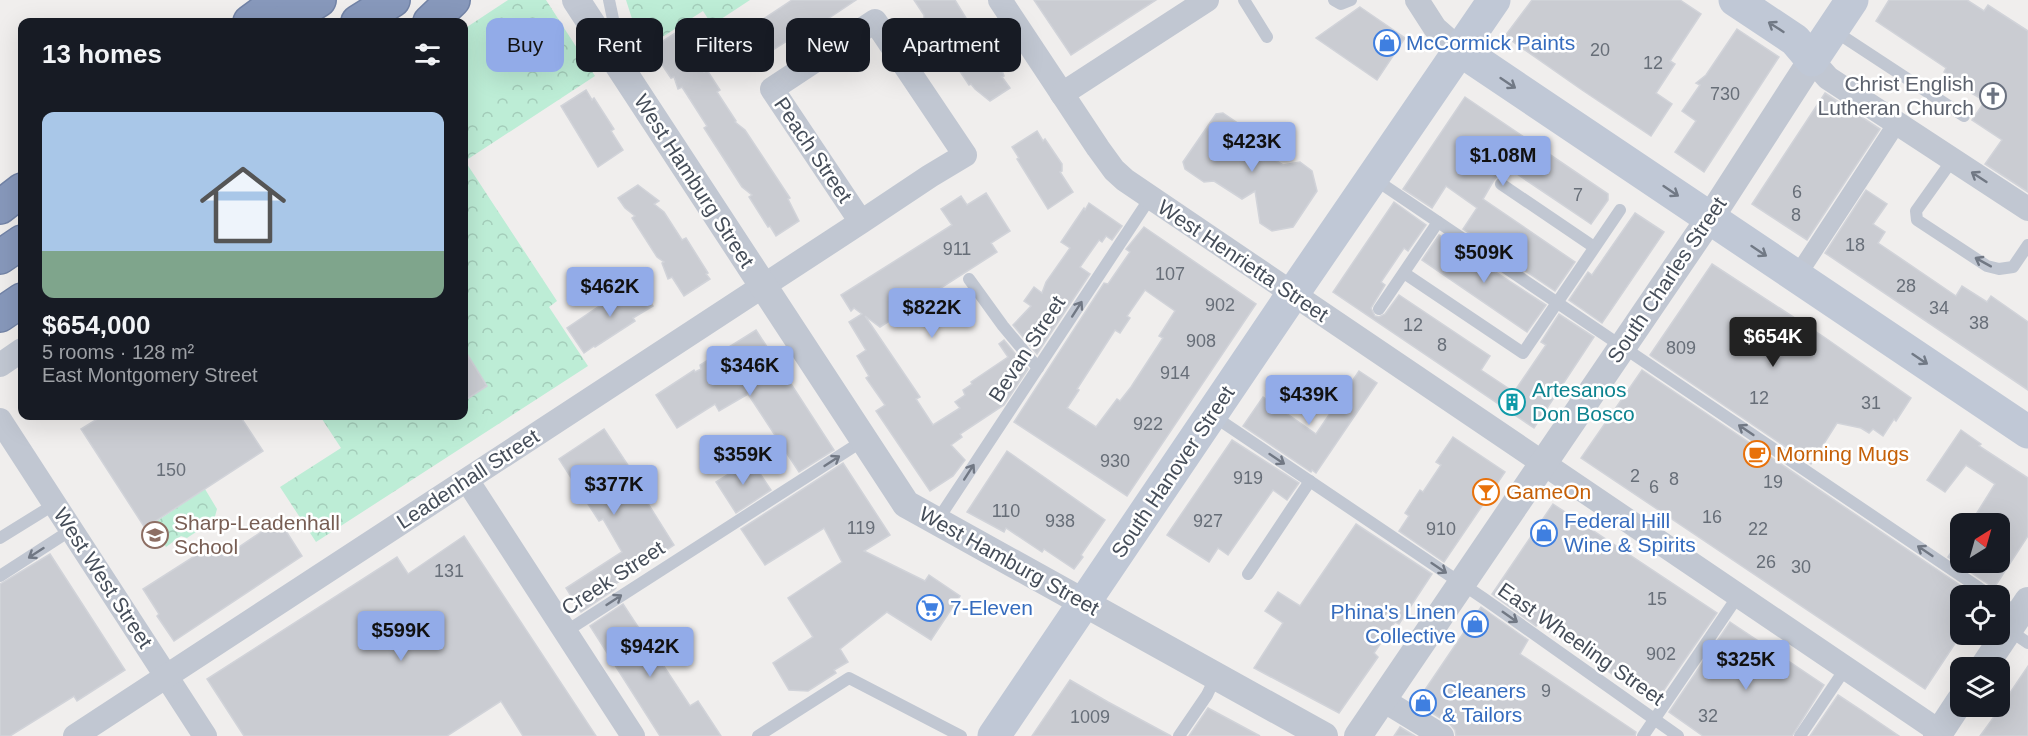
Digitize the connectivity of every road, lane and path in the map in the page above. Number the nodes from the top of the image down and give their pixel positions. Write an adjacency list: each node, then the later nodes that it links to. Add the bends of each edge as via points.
1 (280, 0): 16 (highway)
2 (319, 0): 17 (highway)
3 (393, 0): 18 (highway)
4 (453, 0): 19 (highway)
5 (576, 0): 24 (street, West Hamburg Street)
6 (609, 0): 24 (lane)
7 (1000, 0): 25 (street, West Henrietta Street)
8 (1207, 0): 25 (street)
9 (1244, 0): 21 (lane)
10 (1334, 0): 11 (lane, via 1341,4)
11 (1351, 0)
12 (1417, 0): 22 (street, via 1436,28)
13 (1494, 0): 22 (main road, South Hanover Street)
14 (1735, 0): 23 (main road, one-way to 14, via 1795,40)
15 (1852, 0): 20 (main road, South Charles Street)
16 (255, 18)
17 (290, 18)
18 (364, 18)
19 (434, 18)
20 (1832, 29): 23 (main road, South Charles Street); 26 (lane)
21 (1267, 37)
22 (1460, 50): 29 (main road, South Hanover Street); 36 (main road, one-way to 36)
23 (1812, 60): 27 (street, via 1828,78); 36 (street, South Charles Street)
24 (626, 77): 46 (street, West Hamburg Street)
25 (1062, 94): 32 (street, West Henrietta Street, via 1114,170)
26 (1964, 116)
27 (1897, 123): 28 (street); 44 (street)
28 (1953, 159): 34 (street, one-way to 28); 40 (lane, one-way to 28, via 2013,267 1999,269 1988,266 1917,220 1916,211)
29 (1372, 178): 38 (lane); 47 (main road, South Hanover Street)
30 (1501, 184): 41 (lane)
31 (18, 194): 33 (highway)
32 (1150, 198): 47 (street, West Henrietta Street); 55 (lane, Bevan Street, one-way to 32)
33 (0, 207)
34 (2028, 209)
35 (1620, 210): 41 (lane)
36 (1710, 218): 44 (main road, one-way to 44); 52 (street, South Charles Street)
37 (861, 222): 37 (street, Peach Street, via 772,88 875,21 965,155); 46 (street, Leadenhall Street)
38 (1438, 222): 43 (lane); 49 (lane)
39 (18, 245): 42 (highway)
40 (2028, 245)
41 (1594, 247): 49 (lane)
42 (0, 257)
43 (1404, 273): 49 (lane, via 1523,353); 50 (lane)
44 (1797, 276): 58 (main road, one-way to 58)
45 (969, 279): 55 (lane)
46 (763, 286): 59 (street, West Hamburg Street); 61 (street, Leadenhall Street)
47 (1292, 295): 56 (main road, South Hanover Street); 60 (street, West Henrietta Street)
48 (18, 303): 51 (highway)
49 (1557, 303): 52 (lane)
50 (1380, 309)
51 (0, 315)
52 (1622, 347): 60 (street, South Charles Street); 70 (lane, one-way to 52)
53 (18, 353): 54 (street)
54 (0, 365)
55 (1038, 368): 64 (lane, Bevan Street, one-way to 55)
56 (1211, 414): 62 (lane, East Wheeling Street, one-way to 62); 72 (main road, South Hanover Street)
57 (0, 420): 63 (street, West West Street)
58 (2028, 432)
59 (864, 440): 64 (street, West Hamburg Street, via 906,504); 74 (lane, Creek Street, one-way to 59)
60 (1543, 464): 69 (street, South Charles Street); 71 (street, West Henrietta Street)
61 (467, 480): 74 (street); 77 (street, Leadenhall Street)
62 (1310, 481): 67 (lane); 69 (lane, East Wheeling Street, one-way to 69)
63 (55, 504): 65 (street, West West Street); 66 (lane)
64 (937, 521): 72 (street, West Hamburg Street)
65 (71, 530): 68 (lane, one-way to 68); 77 (street, West West Street)
66 (0, 538)
67 (1248, 574)
68 (0, 576)
69 (1462, 584): 79 (street, South Charles Street); 81 (lane, East Wheeling Street, one-way to 81)
70 (1975, 585)
71 (1738, 596): 76 (street, West Henrietta Street); 81 (lane)
72 (1084, 603): 78 (street, West Hamburg Street); 88 (main road, South Hanover Street)
73 (2017, 618): 75 (street)
74 (565, 632): 85 (street)
75 (1990, 657)
76 (1845, 669): 82 (street, West Henrietta Street); 95 (lane)
77 (166, 676): 83 (street, Leadenhall Street); 84 (street, West West Street)
78 (1216, 676): 89 (lane, via 1208,695); 90 (street, West Hamburg Street)
79 (1383, 700): 91 (street, South Charles Street); 92 (street)
80 (1950, 716): 82 (street)
81 (1654, 720): 93 (lane); 94 (lane, East Wheeling Street)
82 (1938, 734)
83 (75, 736)
84 (205, 736)
85 (633, 736)
86 (758, 736): 87 (lane, via 849,678)
87 (961, 736)
88 (994, 736)
89 (1179, 736)
90 (1324, 736)
91 (1358, 736)
92 (1442, 736)
93 (1643, 736)
94 (1678, 736)
95 (1800, 736)

